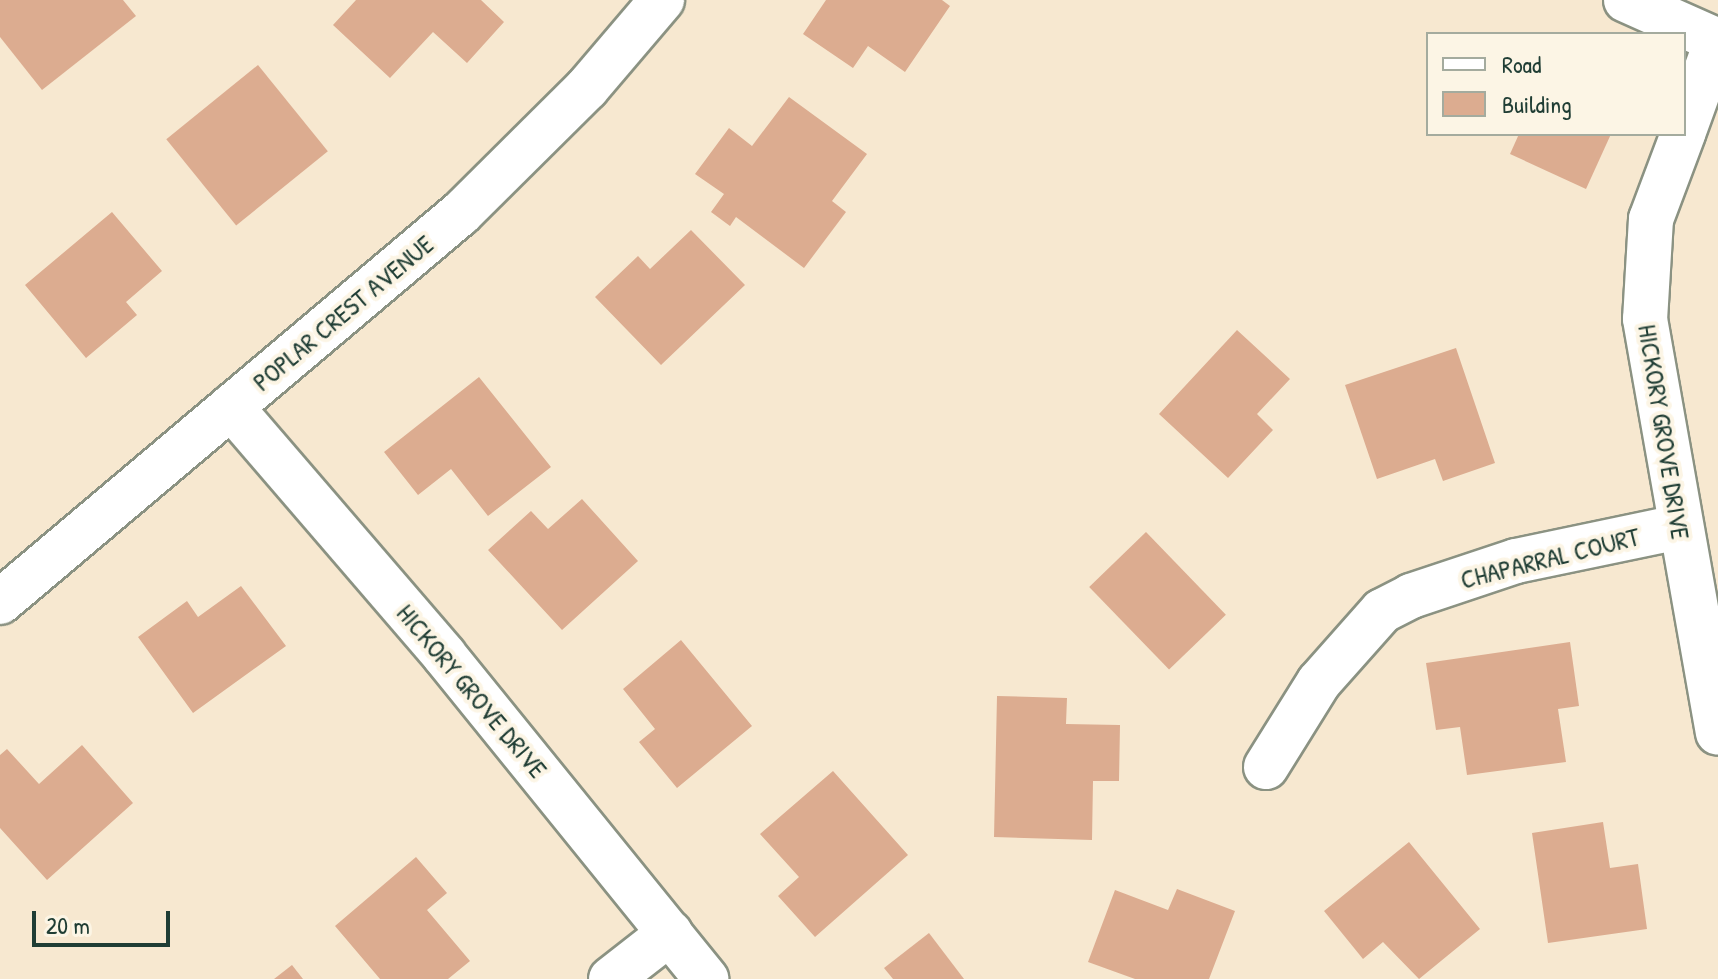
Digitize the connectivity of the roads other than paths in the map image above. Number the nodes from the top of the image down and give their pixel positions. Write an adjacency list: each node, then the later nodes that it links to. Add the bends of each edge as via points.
1 (662, 0): 6 (street, POPLAR CREST AVENUE, via 587,88 461,213)
2 (1626, 0): 3 (street)
3 (1717, 40): 4 (street, HICKORY GROVE DRIVE)
4 (1686, 127)
5 (1683, 136): 7 (street, HICKORY GROVE DRIVE, via 1651,219 1644,267 1645,319)
6 (231, 407): 8 (street, POPLAR CREST AVENUE); 11 (street, HICKORY GROVE DRIVE, via 444,655)
7 (1679, 527): 9 (street, HICKORY GROVE DRIVE); 10 (street, CHAPARRAL COURT, via 1516,561 1382,611 1319,682)
8 (0, 602)
9 (1718, 733)
10 (1266, 767)
11 (670, 933): 12 (street); 13 (street, HICKORY GROVE DRIVE)
12 (611, 979)
13 (706, 979)

